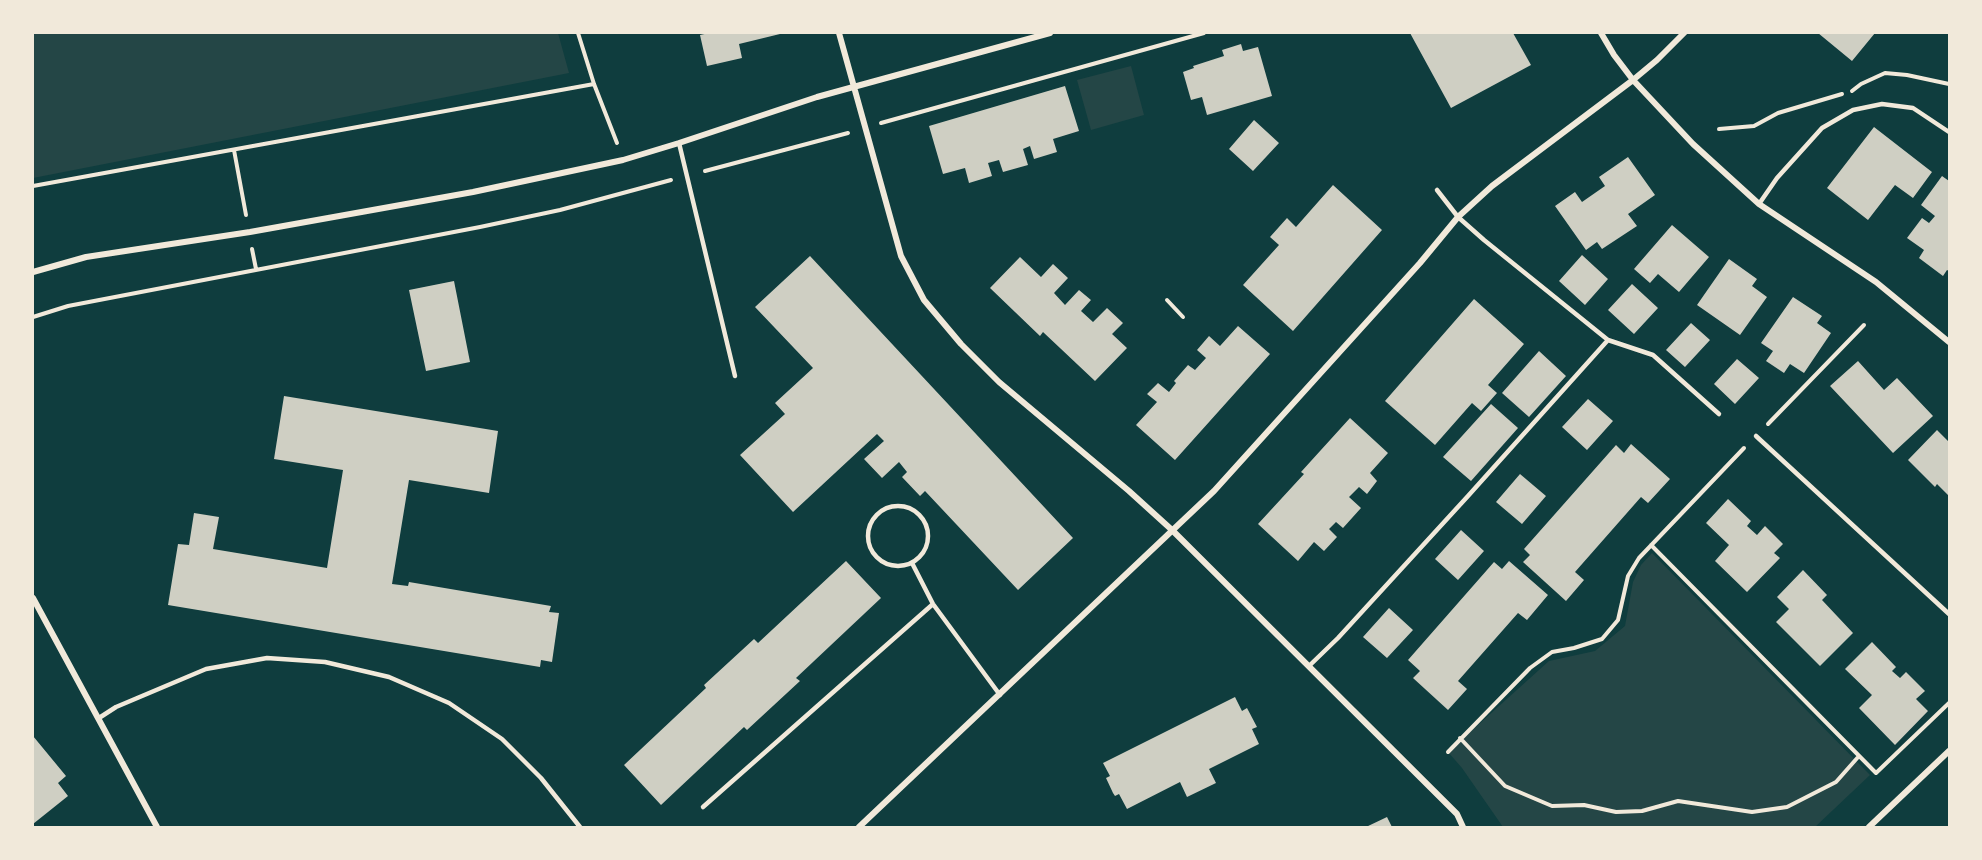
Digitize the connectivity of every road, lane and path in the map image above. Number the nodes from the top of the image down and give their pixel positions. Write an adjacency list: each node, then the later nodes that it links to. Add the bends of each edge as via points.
1 (578, 33): 8 (path)
2 (839, 33): 9 (street)
3 (1050, 33): 9 (street)
4 (1204, 33): 10 (path)
5 (1601, 33): 7 (street)
6 (1684, 33): 7 (street)
7 (1633, 80): 19 (street, via 1693,144); 20 (street, via 1492,186)
8 (594, 84): 13 (path); 14 (path)
9 (853, 86): 10 (street); 12 (street)
10 (865, 128): 15 (path); 33 (street, via 901,256 924,300 999,382)
11 (1949, 132): 19 (lane, via 1913,108 1882,104 1853,110 1822,128)
12 (679, 143): 14 (street); 15 (lane)
13 (234, 150): 16 (path); 21 (path)
14 (623, 160): 17 (path); 21 (street)
15 (687, 176): 17 (path); 30 (lane)
16 (33, 186)
17 (633, 190): 22 (path, via 480,227)
18 (1437, 190): 20 (lane)
19 (1759, 204): 29 (street, via 1876,282)
20 (1458, 217): 28 (lane); 33 (street, via 1222,482)
21 (250, 232): 22 (path); 23 (street, via 86,257)
22 (256, 269): 25 (path)
23 (33, 272)
24 (1167, 300): 26 (path)
25 (33, 316)
26 (1183, 317)
27 (1864, 326): 32 (path)
28 (1608, 340): 31 (lane, via 1653,355); 39 (lane)
29 (1949, 342)
30 (735, 376)
31 (1719, 414)
32 (1756, 436): 34 (path); 38 (lane)
33 (1172, 530): 39 (street); 40 (street)
34 (1651, 545): 43 (path, via 1628,576 1618,620 1602,639 1552,652 1530,668); 46 (path)
35 (912, 563): 35 (lane, via 926,548 927,527 915,511 906,507 885,508 871,523 868,542 872,551 885,563); 37 (lane)
36 (33, 598): 42 (street)
37 (933, 604): 40 (lane); 47 (lane)
38 (1949, 614)
39 (1309, 666): 51 (street, via 1457,814)
40 (1000, 695): 50 (street)
41 (1949, 703): 46 (path, via 1876,773)
42 (99, 718): 48 (street); 49 (lane, via 206,669 267,658 325,662 389,677 449,703 502,739 541,778)
43 (1460, 738): 45 (path); 46 (path, via 1505,786 1552,806 1584,805 1616,812 1642,811 1678,801 1752,812 1787,807 1836,782)
44 (1949, 751): 52 (street)
45 (1448, 752)
46 (1859, 756)
47 (704, 807)
48 (157, 827)
49 (580, 827)
50 (859, 827)
51 (1463, 827)
52 (1869, 827)

